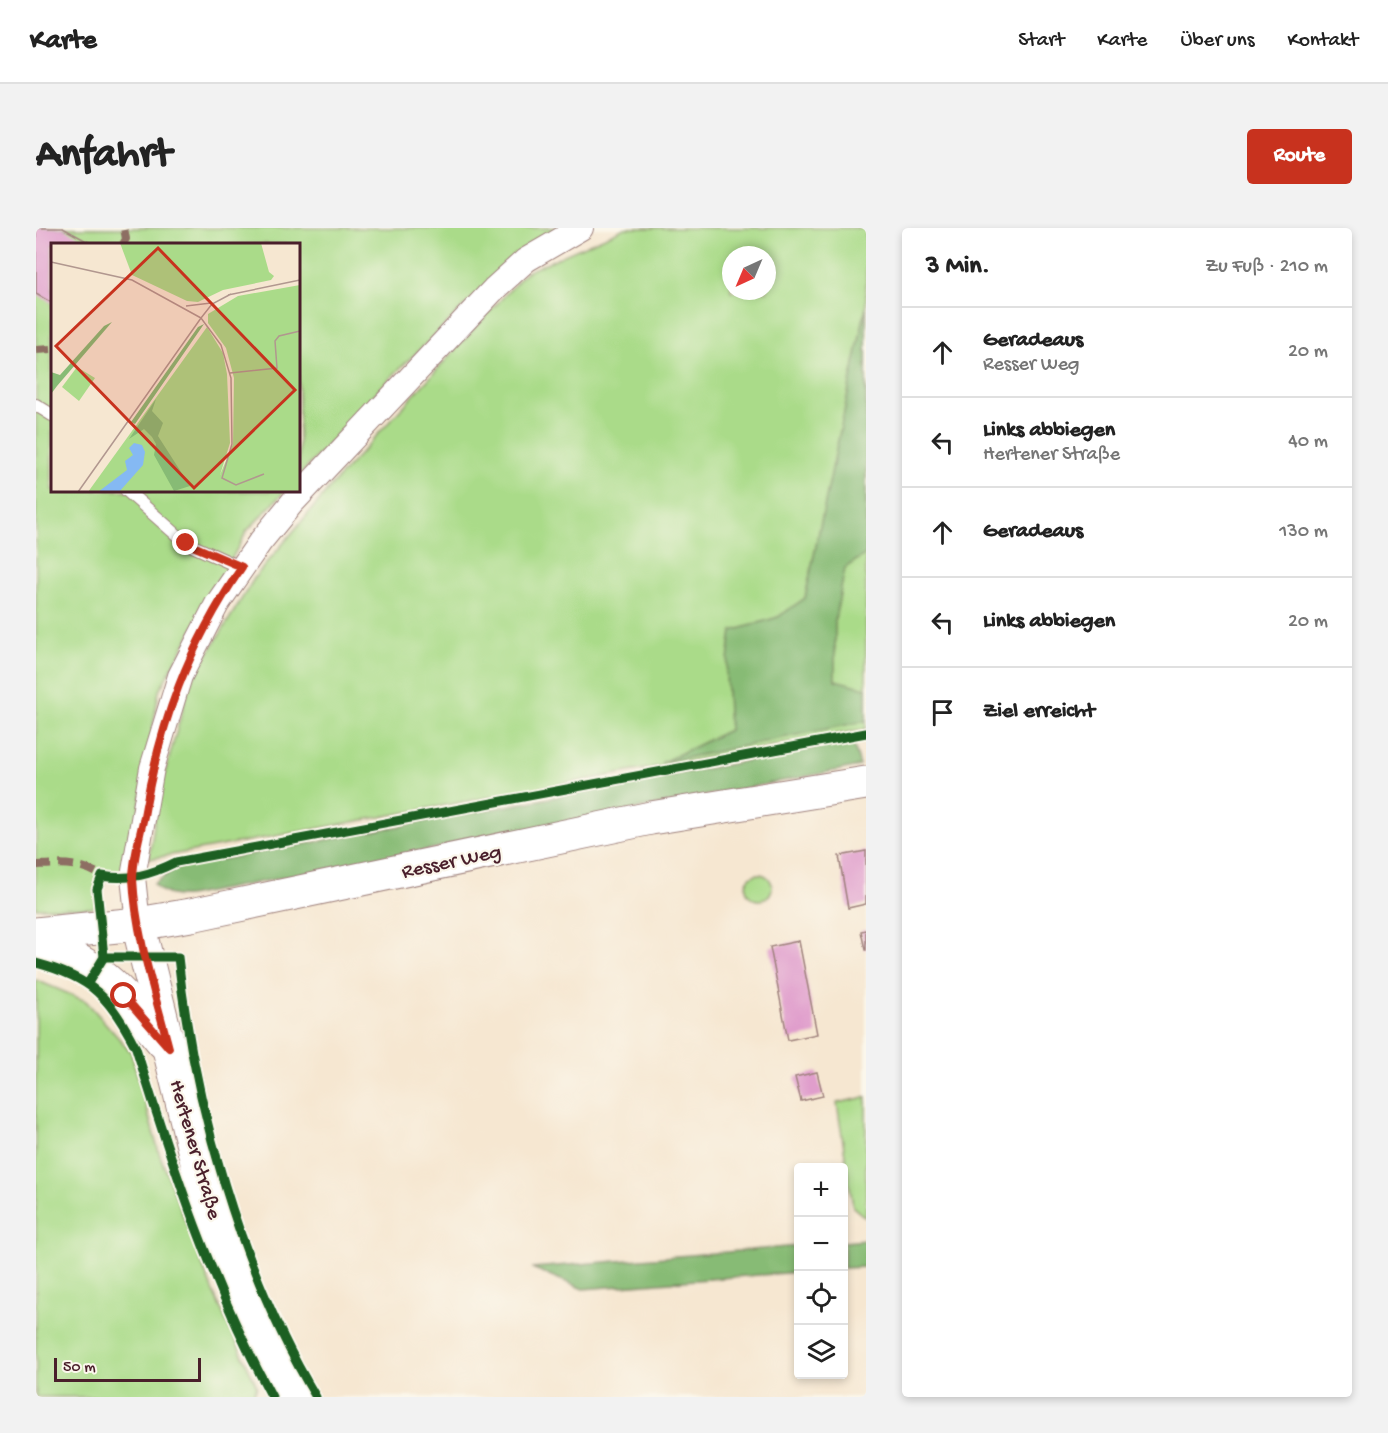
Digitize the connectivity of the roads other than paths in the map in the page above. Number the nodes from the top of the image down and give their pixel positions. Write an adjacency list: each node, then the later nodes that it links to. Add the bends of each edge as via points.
1 (581, 228): 5 (street, via 526,260 494,289 292,503)
2 (36, 405): 3 (lane)
3 (51, 414)
4 (128, 492): 5 (lane, via 186,543)
5 (242, 567): 7 (street, via 198,639 164,723 134,869)
6 (866, 783): 7 (main road, Resser Weg, via 651,818)
7 (138, 924): 8 (main road, Resser Weg); 10 (main road, Hertener Straße)
8 (36, 934)
9 (36, 948): 10 (main road, via 51,950 96,969)
10 (169, 1048): 11 (main road, Hertener Straße, via 205,1194 276,1365)
11 (297, 1397)

